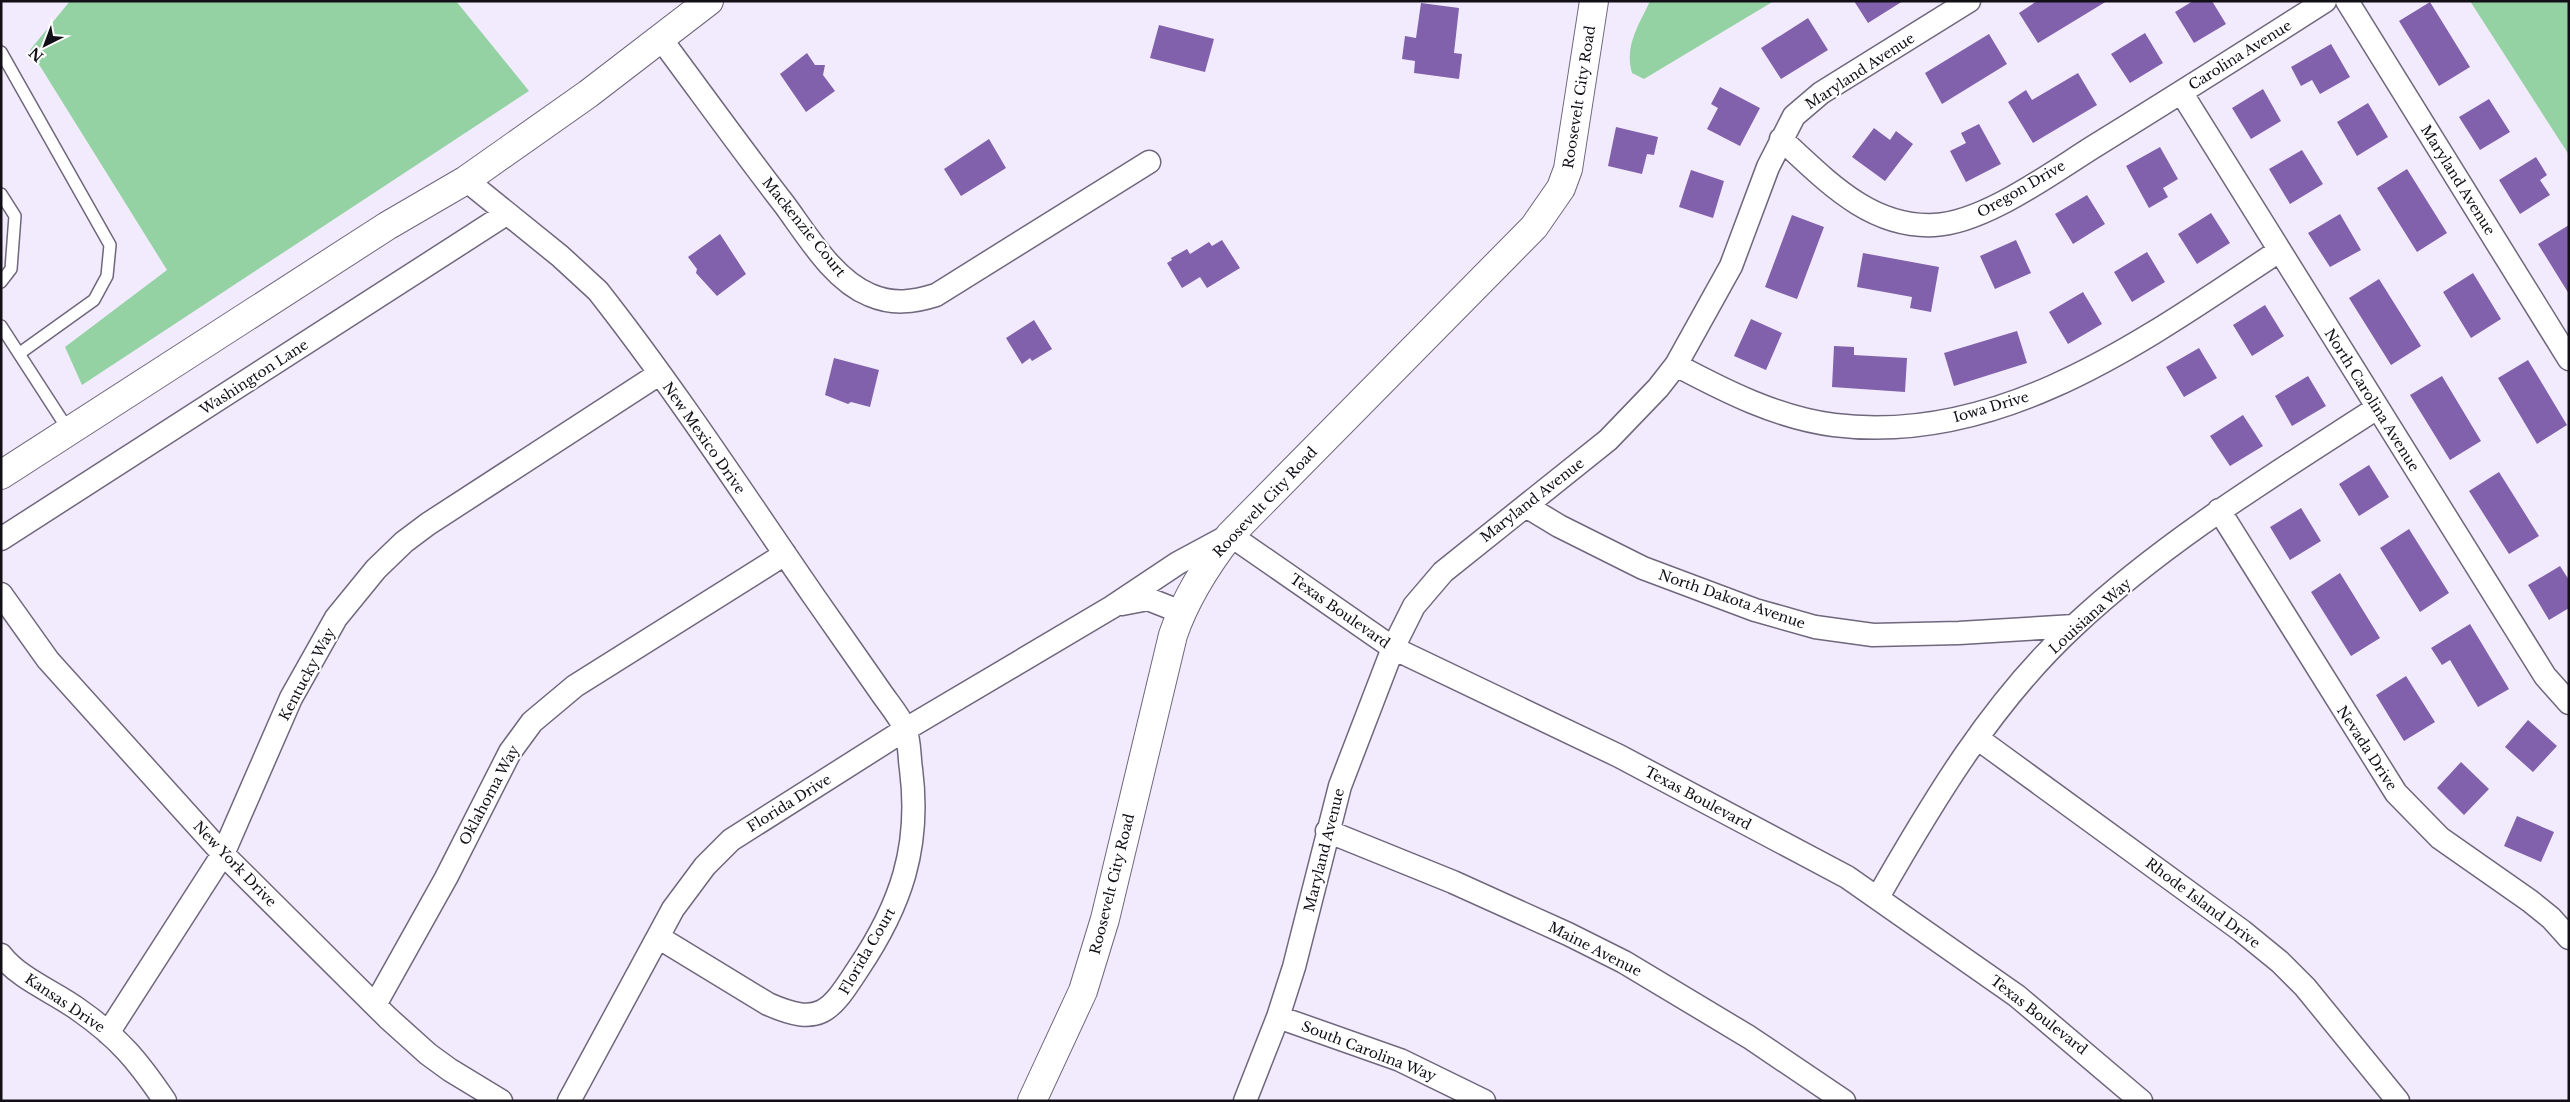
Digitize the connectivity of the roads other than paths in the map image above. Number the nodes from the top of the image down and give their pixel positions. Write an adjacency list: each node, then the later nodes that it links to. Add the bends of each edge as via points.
1 (709, 1): 6 (street)
2 (1594, 1): 26 (street, Roosevelt City Road, via 1568,168 1549,207 1496,266)
3 (1969, 1): 9 (street, Maryland Avenue, via 1821,93 1794,116)
4 (2325, 1): 8 (street, Carolina Avenue)
5 (2347, 1): 18 (street, Maryland Avenue)
6 (661, 39): 10 (street, Mackenzie Court, via 835,270 855,286 881,299 905,303 936,295); 11 (street)
7 (1, 52): 17 (lane, via 110,245 107,276 94,300)
8 (2181, 92): 9 (street, Oregon Drive, via 1980,214 1934,225 1894,220 1857,205); 14 (street, North Carolina Avenue)
9 (1781, 139): 19 (street, Maryland Avenue, via 1739,249)
10 (1149, 162)
11 (466, 180): 13 (street, New Mexico Drive); 22 (street, via 387,226)
12 (1, 194): 15 (lane, via 15,216 11,269)
13 (506, 214): 20 (street, New Mexico Drive, via 598,291); 27 (street, Washington Lane)
14 (2279, 251): 19 (street, Iowa Drive, via 2150,335 2066,382 2021,399 1934,422 1864,427 1800,418 1758,405); 21 (street, North Carolina Avenue)
15 (1, 282)
16 (1, 326): 17 (lane)
17 (20, 353): 22 (lane)
18 (2569, 359)
19 (1676, 365): 24 (street, Maryland Avenue, via 1608,440)
20 (659, 374): 28 (street, New Mexico Drive); 38 (street, Kentucky Way, via 428,524 376,569 336,618 313,657)
21 (2377, 408): 25 (street, Louisiana Way); 34 (street, North Carolina Avenue, via 2545,676)
22 (69, 431): 23 (street)
23 (1, 476)
24 (1526, 506): 32 (street, North Dakota Avenue, via 1643,568 1755,610 1815,627 1873,635); 33 (street, Maryland Avenue, via 1428,588 1407,618)
25 (2219, 510): 32 (street, Louisiana Way); 40 (street, Nevada Drive, via 2396,793 2440,838)
26 (1230, 534): 30 (street, Florida Drive, via 1178,563); 31 (street, Roosevelt City Road, via 1194,586); 33 (street, Texas Boulevard)
27 (1, 539)
28 (785, 554): 35 (street, New Mexico Drive); 44 (street, Oklahoma Way, via 575,686 532,722 510,752 446,878)
29 (1, 594): 38 (street, New York Drive, via 48,660)
30 (1112, 607): 31 (street, Florida Drive, via 1148,599); 35 (street, Florida Drive)
31 (1181, 612): 50 (street, Roosevelt City Road, via 1102,928 1083,991)
32 (2074, 626): 36 (street, Louisiana Way, via 2034,667)
33 (1393, 648): 37 (street, Maryland Avenue, via 1340,786); 39 (street, Texas Boulevard, via 1619,756 1847,877)
34 (2569, 703)
35 (906, 729): 41 (street, Florida Drive, via 717,852 688,886); 41 (street, Florida Court, via 914,812 906,874 894,906 866,958 829,1009 802,1015 768,1004)
36 (1977, 738): 39 (street, Louisiana Way, via 1944,784); 55 (street, Rhode Island Drive, via 2280,962 2334,1020)
37 (1327, 830): 45 (street, Maryland Avenue, via 1308,915); 53 (street, Maine Avenue, via 1488,898 1624,962 1749,1037)
38 (223, 854): 44 (street, New York Drive); 46 (street, Kentucky Way)
39 (1878, 897): 54 (street, Texas Boulevard, via 2018,996)
40 (2560, 919): 42 (street, Nevada Drive)
41 (658, 937): 49 (street, Florida Drive)
42 (2569, 938)
43 (2, 958): 46 (street, Kansas Drive)
44 (375, 1005): 48 (street, New York Drive, via 428,1054)
45 (1278, 1017): 51 (street, Maryland Avenue); 52 (street, South Carolina Way, via 1400,1060)
46 (108, 1033): 47 (street, Kansas Drive, via 128,1050)
47 (165, 1101)
48 (501, 1101)
49 (569, 1101)
50 (1032, 1101)
51 (1244, 1101)
52 (1484, 1101)
53 (1844, 1101)
54 (2141, 1101)
55 (2398, 1101)

